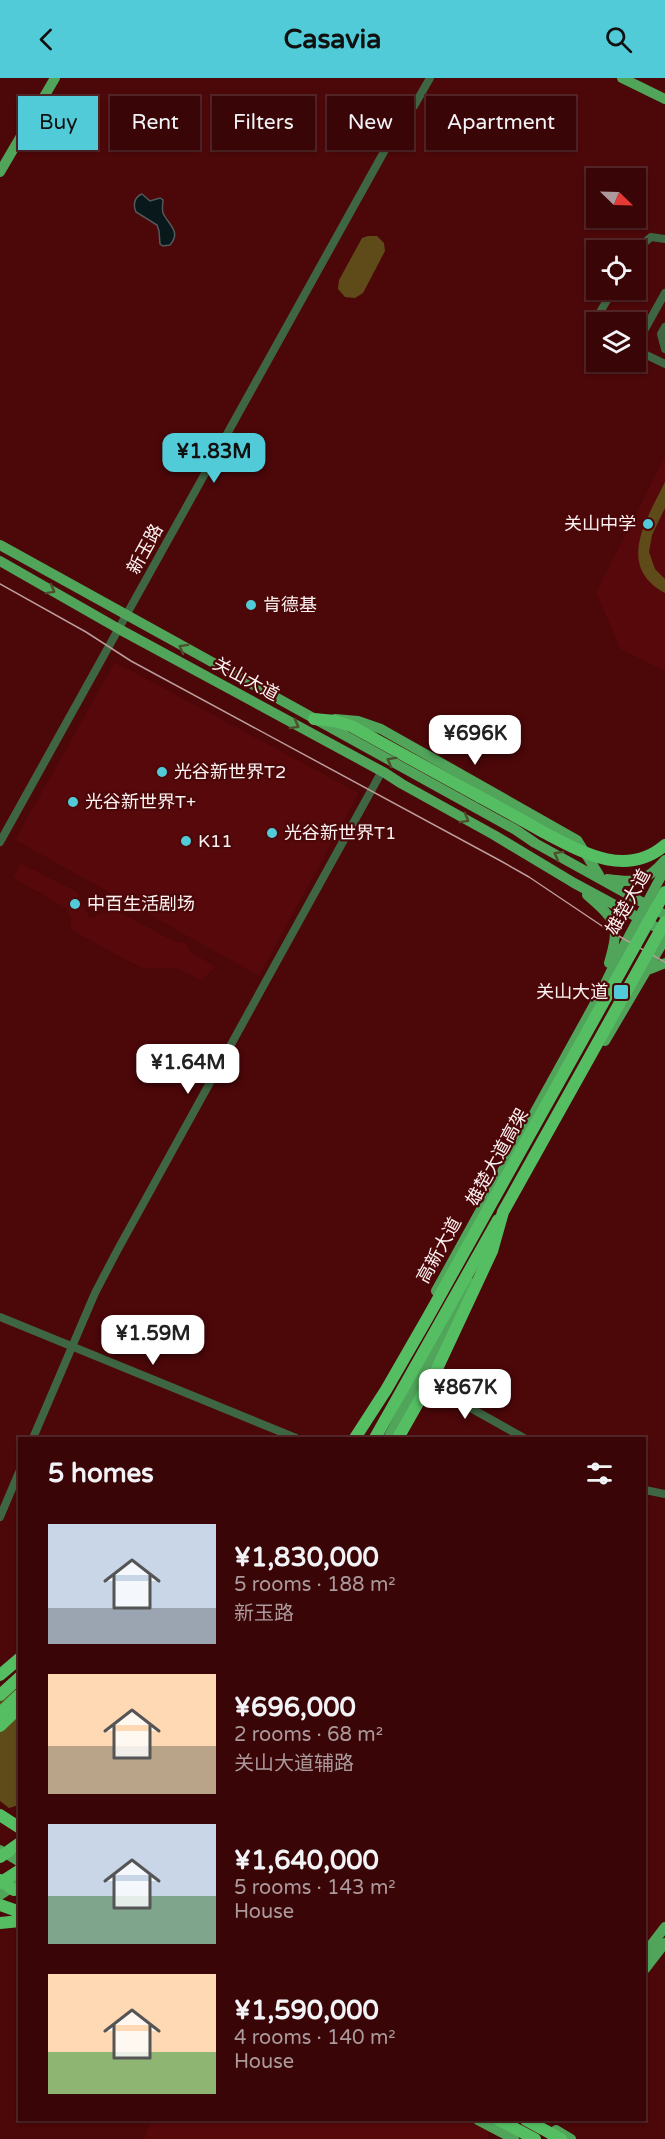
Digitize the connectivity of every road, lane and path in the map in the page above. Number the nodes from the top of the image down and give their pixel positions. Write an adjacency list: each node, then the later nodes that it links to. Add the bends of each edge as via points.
1 (55, 78): 5 (main road)
2 (430, 78): 16 (street, 新玉路, via 405,114)
3 (622, 78): 4 (main road)
4 (665, 99)
5 (0, 172)
6 (665, 239): 7 (street, via 651,237)
7 (646, 241)
8 (665, 293): 10 (street)
9 (665, 327): 11 (street, via 661,334)
10 (646, 328)
11 (665, 349)
12 (646, 353): 13 (street)
13 (665, 364)
14 (0, 545): 16 (main road, 关山大道)
15 (0, 561): 17 (main road, 关山大道, one-way to 17)
16 (127, 615): 17 (street, 新玉路); 18 (main road, 关山大道, one-way to 16)
17 (119, 629): 19 (main road, 关山大道, one-way to 19); 20 (street, 新玉路)
18 (314, 719): 21 (highway, bridge, via 351,726 599,859 629,861 650,855); 24 (main road, 关山大道, one-way to 18); 24 (main road, via 358,721 391,735 577,840)
19 (382, 771): 25 (main road, 关山大道, one-way to 25); 40 (street, via 117,1251)
20 (0, 842)
21 (665, 845)
22 (665, 860): 24 (main road, via 643,879)
23 (665, 869): 27 (main road, 雄楚大道)
24 (601, 878): 27 (main road, 关山大道)
25 (573, 883): 29 (main road, 关山大道); 37 (main road, via 614,922 615,939)
26 (665, 892): 45 (highway, 雄楚大道高架, bridge)
27 (647, 904): 28 (main road, 关山大道); 29 (main road, 雄楚大道)
28 (665, 915)
29 (639, 917): 31 (main road, 关山大道); 33 (main road, 雄楚大道)
30 (665, 922): 38 (highway, 雄楚大道高架, bridge)
31 (665, 932)
32 (665, 939): 35 (main road)
33 (621, 951): 37 (main road, 高新大道)
34 (665, 963): 35 (main road)
35 (650, 967): 36 (main road); 41 (main road, via 532,1167)
36 (665, 973)
37 (599, 996): 44 (main road, 高新大道)
38 (503, 1212): 46 (highway, 雄楚大道高架, bridge); 48 (highway, bridge, via 492,1251 436,1371)
39 (0, 1317): 40 (street)
40 (71, 1347): 42 (street); 43 (street)
41 (420, 1380): 47 (main road); 49 (street)
42 (33, 1437)
43 (294, 1437)
44 (357, 1437)
45 (357, 1437)
46 (376, 1437)
47 (388, 1437)
48 (399, 1437)
49 (522, 1437)
50 (18, 1475): 53 (street)
51 (646, 1490): 52 (street)
52 (665, 1494)
53 (0, 1516)
54 (18, 1660): 55 (highway)
55 (0, 1675)
56 (18, 1679): 57 (highway)
57 (0, 1695)
58 (18, 1696): 60 (highway)
59 (18, 1709): 61 (highway)
60 (0, 1713)
61 (0, 1726)
62 (0, 1816): 64 (highway)
63 (0, 1825): 65 (highway)
64 (18, 1827)
65 (18, 1835)
66 (0, 1841): 68 (highway)
67 (18, 1845): 70 (highway, bridge)
68 (18, 1850)
69 (18, 1852): 70 (highway)
70 (1, 1856): 71 (main road)
71 (18, 1861)
72 (18, 1871): 73 (highway)
73 (0, 1882): 75 (highway, bridge)
74 (18, 1883): 76 (main road)
75 (18, 1892)
76 (0, 1895)
77 (0, 1905): 78 (highway)
78 (18, 1911)
79 (18, 1921): 80 (highway)
80 (0, 1923)
81 (665, 1927): 83 (main road)
82 (665, 1942): 84 (main road)
83 (646, 1952)
84 (646, 1968)
85 (480, 2121): 91 (main road)
86 (501, 2121): 92 (highway, bridge)
87 (525, 2121): 91 (main road)
88 (528, 2121): 90 (highway, bridge)
89 (529, 2121): 93 (main road)
90 (555, 2136)
91 (510, 2138)
92 (535, 2139)
93 (572, 2139)

